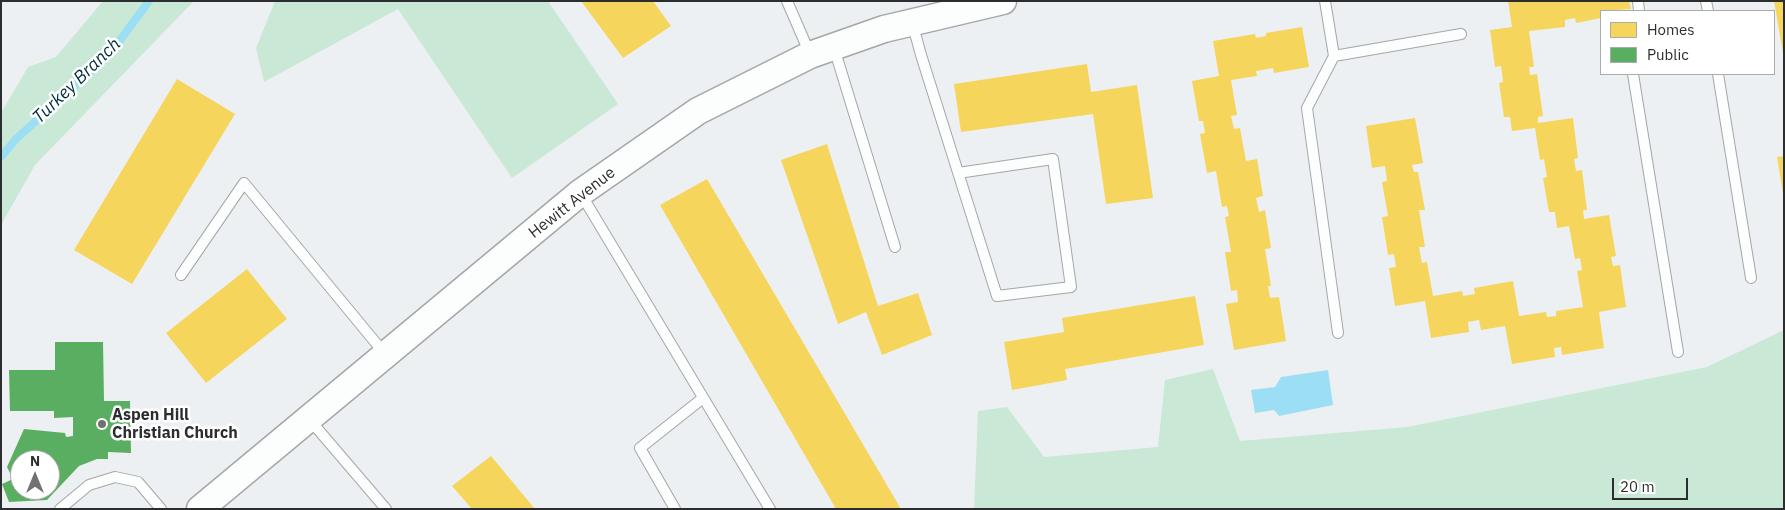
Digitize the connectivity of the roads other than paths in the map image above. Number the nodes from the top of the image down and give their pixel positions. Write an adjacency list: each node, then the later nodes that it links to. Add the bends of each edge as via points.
1 (787, 1): 6 (lane)
2 (1003, 1): 4 (street, Hewitt Avenue)
3 (1325, 1): 7 (lane)
4 (912, 22): 6 (street, Hewitt Avenue); 10 (lane)
5 (1461, 34): 7 (lane)
6 (822, 51): 11 (street, Hewitt Avenue, via 698,111); 12 (lane)
7 (1334, 56): 15 (lane, via 1307,108)
8 (1632, 75): 16 (lane)
9 (1718, 75): 14 (lane)
10 (958, 173): 10 (lane, via 997,296 1071,287 1053,159)
11 (580, 193): 17 (street, Hewitt Avenue); 18 (lane)
12 (895, 247)
13 (181, 275): 17 (lane, via 244,184)
14 (1751, 278)
15 (1338, 333)
16 (1678, 352)
17 (385, 355): 19 (street, Hewitt Avenue)
18 (703, 398): 24 (lane, via 640,448); 25 (lane)
19 (309, 419): 20 (street, Hewitt Avenue); 23 (lane)
20 (211, 503)
21 (60, 509): 22 (lane, via 89,485 115,477 138,482)
22 (161, 509)
23 (386, 509)
24 (675, 509)
25 (770, 509)

